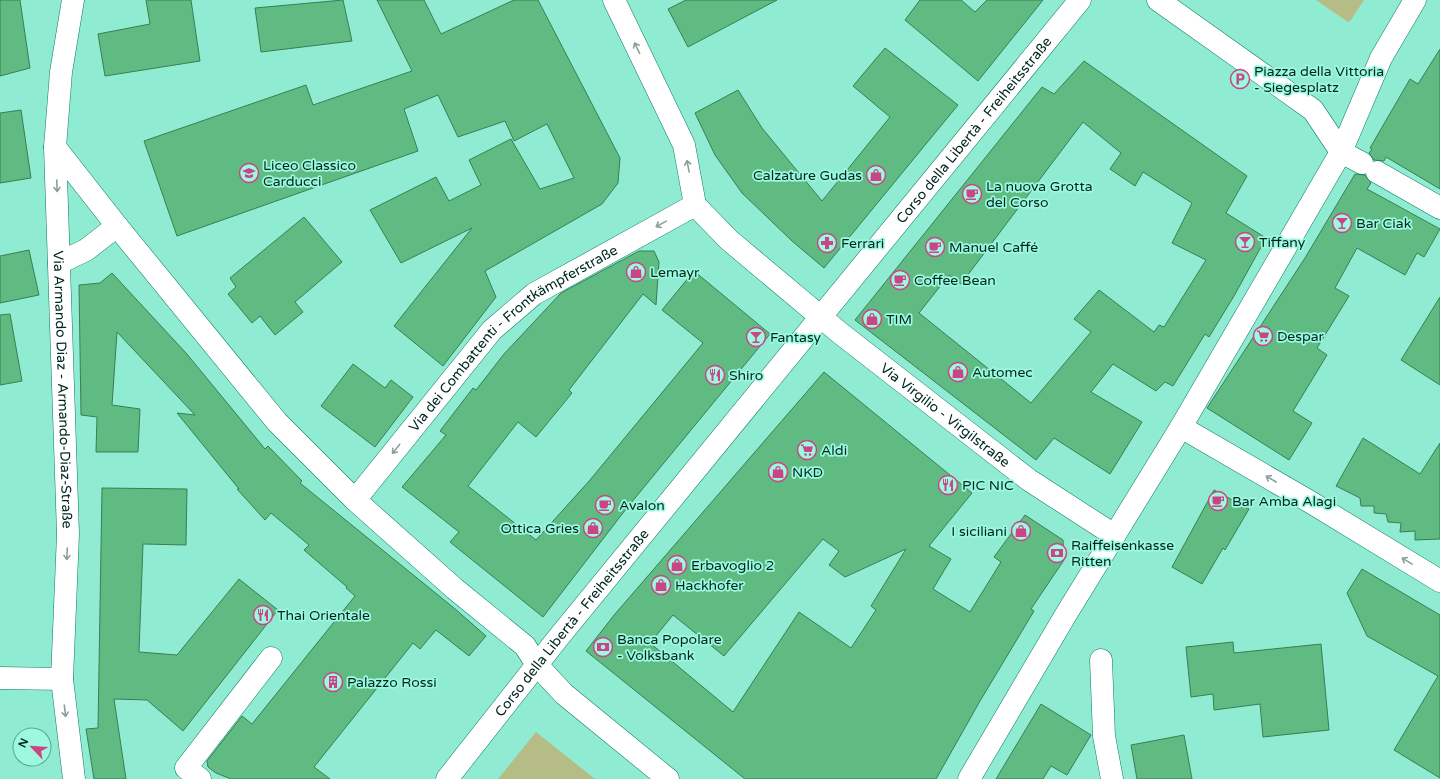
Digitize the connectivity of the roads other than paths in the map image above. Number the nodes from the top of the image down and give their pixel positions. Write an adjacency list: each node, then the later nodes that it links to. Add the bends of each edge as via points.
1 (73, 0): 6 (street, Via Armando Diaz - Armando-Diaz-Straße, via 61,72)
2 (614, 0): 8 (street, one-way to 2, via 684,145)
3 (1080, 0): 12 (street, Corso della Libertà - Freiheitsstraße)
4 (1158, 0): 7 (street, via 1313,110)
5 (1415, 0): 7 (street, via 1381,58)
6 (56, 147): 10 (street); 11 (street, Via Armando Diaz - Armando-Diaz-Straße, one-way to 11)
7 (1341, 152): 9 (street); 13 (street)
8 (695, 205): 12 (street, Via Virgilio - Virgilstraße, via 729,240); 14 (street, Via dei Combattenti - Frontkämpferstraße, one-way to 14, via 534,294 492,330)
9 (1440, 208)
10 (117, 226): 11 (street, via 86,250); 14 (street, via 277,422)
11 (59, 263): 21 (street, Via Armando Diaz - Armando-Diaz-Straße, one-way to 21, via 68,534)
12 (821, 317): 15 (street, Via Virgilio - Virgilstraße, via 1029,480); 19 (street, Corso della Libertà - Freiheitsstraße)
13 (1181, 427): 15 (street); 16 (street, one-way to 13)
14 (355, 500): 19 (street, via 455,589 525,646)
15 (1114, 535): 26 (street)
16 (1440, 581)
17 (271, 658): 23 (street, via 186,768)
18 (1101, 660): 27 (street, via 1104,736)
19 (537, 665): 24 (street, Corso della Libertà - Freiheitsstraße); 25 (street, via 564,694)
20 (0, 678): 21 (street)
21 (62, 679): 22 (street, Via Armando Diaz - Armando-Diaz-Straße, one-way to 22)
22 (74, 779)
23 (200, 779)
24 (447, 779)
25 (668, 779)
26 (969, 779)
27 (1112, 779)

